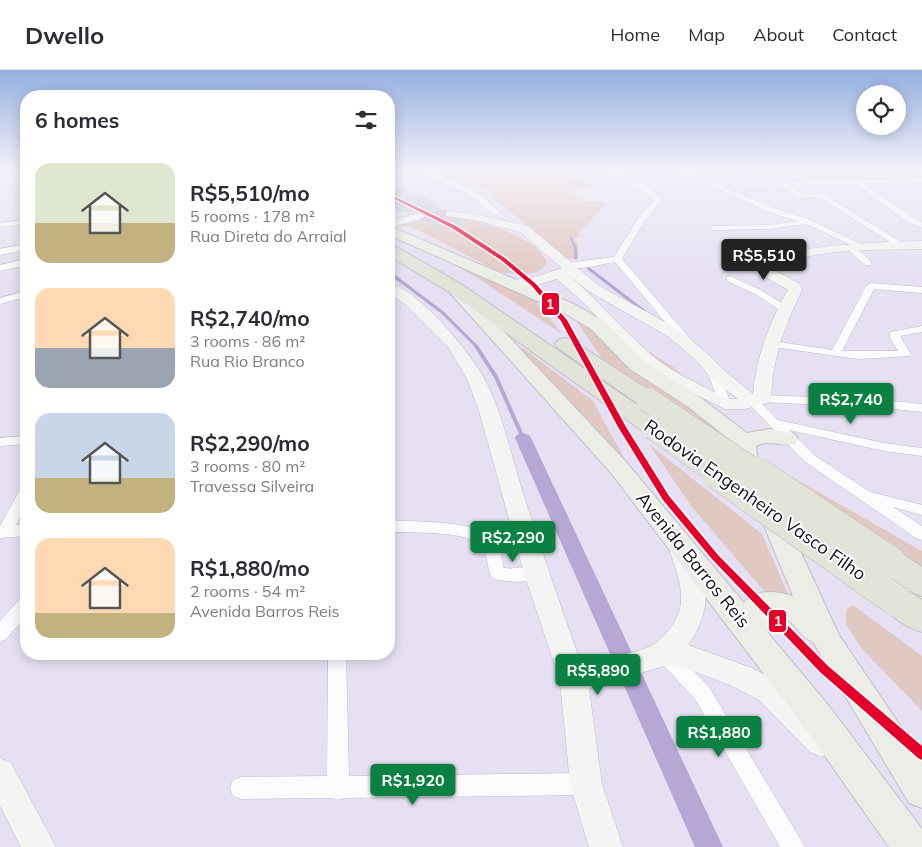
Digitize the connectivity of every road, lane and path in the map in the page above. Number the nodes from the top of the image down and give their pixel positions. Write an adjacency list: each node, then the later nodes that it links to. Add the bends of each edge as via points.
1 (491, 205): 6 (street)
2 (654, 205): 23 (street)
3 (760, 205): 8 (street)
4 (839, 205): 17 (street)
5 (890, 205): 11 (street)
6 (496, 213): 14 (street, via 512,218); 14 (street, via 452,214)
7 (419, 216): 10 (street)
8 (808, 222): 13 (street); 20 (street)
9 (20, 223): 12 (street)
10 (395, 223)
11 (922, 224)
12 (0, 225)
13 (714, 228)
14 (524, 229): 27 (street)
15 (395, 233): 29 (main road)
16 (395, 238): 59 (highway, Rodovia Engenheiro Vasco Filho, bridge, via 488,293 890,562)
17 (901, 246): 18 (street); 20 (street)
18 (921, 246)
19 (20, 248): 21 (street)
20 (859, 249): 25 (street); 35 (street, via 798,254 770,263 765,271 795,288)
21 (0, 252)
22 (395, 253): 30 (highway, Rodovia Engenheiro Vasco Filho)
23 (617, 259): 27 (street); 38 (street, via 686,337)
24 (20, 263): 26 (street)
25 (868, 263)
26 (0, 268)
27 (569, 269): 29 (street, via 540,280); 38 (street, via 592,288 675,334); 41 (street, via 591,302 640,354)
28 (730, 279): 35 (street)
29 (513, 284): 48 (main road, via 570,309 597,325 638,366 694,402)
30 (455, 288): 57 (main road, Avenida Barros Reis, via 619,468); 59 (highway, Rodovia Engenheiro Vasco Filho, bridge, via 653,428)
31 (922, 290): 39 (street, via 873,286)
32 (395, 291): 58 (street, via 411,302 454,344 476,380)
33 (20, 295): 34 (street)
34 (0, 301)
35 (784, 308): 37 (street)
36 (922, 329): 39 (street, via 894,334 905,354)
37 (773, 344): 39 (street); 42 (street)
38 (692, 348): 40 (street)
39 (835, 354)
40 (709, 365): 41 (street, via 684,371); 42 (street); 43 (street)
41 (662, 370): 43 (street)
42 (757, 401): 43 (street); 44 (street); 45 (street)
43 (725, 404): 48 (street)
44 (922, 408)
45 (781, 431): 48 (main road, via 752,438); 49 (street); 50 (street, via 808,458)
46 (20, 440): 47 (street)
47 (0, 442)
48 (742, 446): 63 (main road)
49 (922, 452)
50 (857, 491): 52 (street); 56 (street)
51 (20, 502): 55 (street)
52 (922, 510)
53 (395, 526): 58 (street, via 475,533 492,547 498,574)
54 (20, 530): 55 (street)
55 (2, 532)
56 (922, 534)
57 (679, 544): 62 (main road, Avenida Barros Reis); 64 (street, via 692,583 693,615 679,638)
58 (536, 573): 66 (street)
59 (914, 601)
60 (20, 611): 61 (street)
61 (0, 634)
62 (754, 637): 63 (main road, via 752,616 755,610 763,604 783,604 799,612); 72 (main road, Avenida Barros Reis)
63 (828, 643): 71 (main road)
64 (654, 656): 66 (street); 72 (street, via 688,657 769,691); 75 (street, via 702,693)
65 (337, 660): 70 (street)
66 (574, 681): 68 (street)
67 (0, 774): 73 (street)
68 (586, 784): 70 (street); 74 (street)
69 (241, 788): 70 (street)
70 (338, 789)
71 (922, 790)
72 (874, 795): 76 (main road, Avenida Barros Reis)
73 (39, 847)
74 (606, 847)
75 (793, 847)
76 (912, 847)

